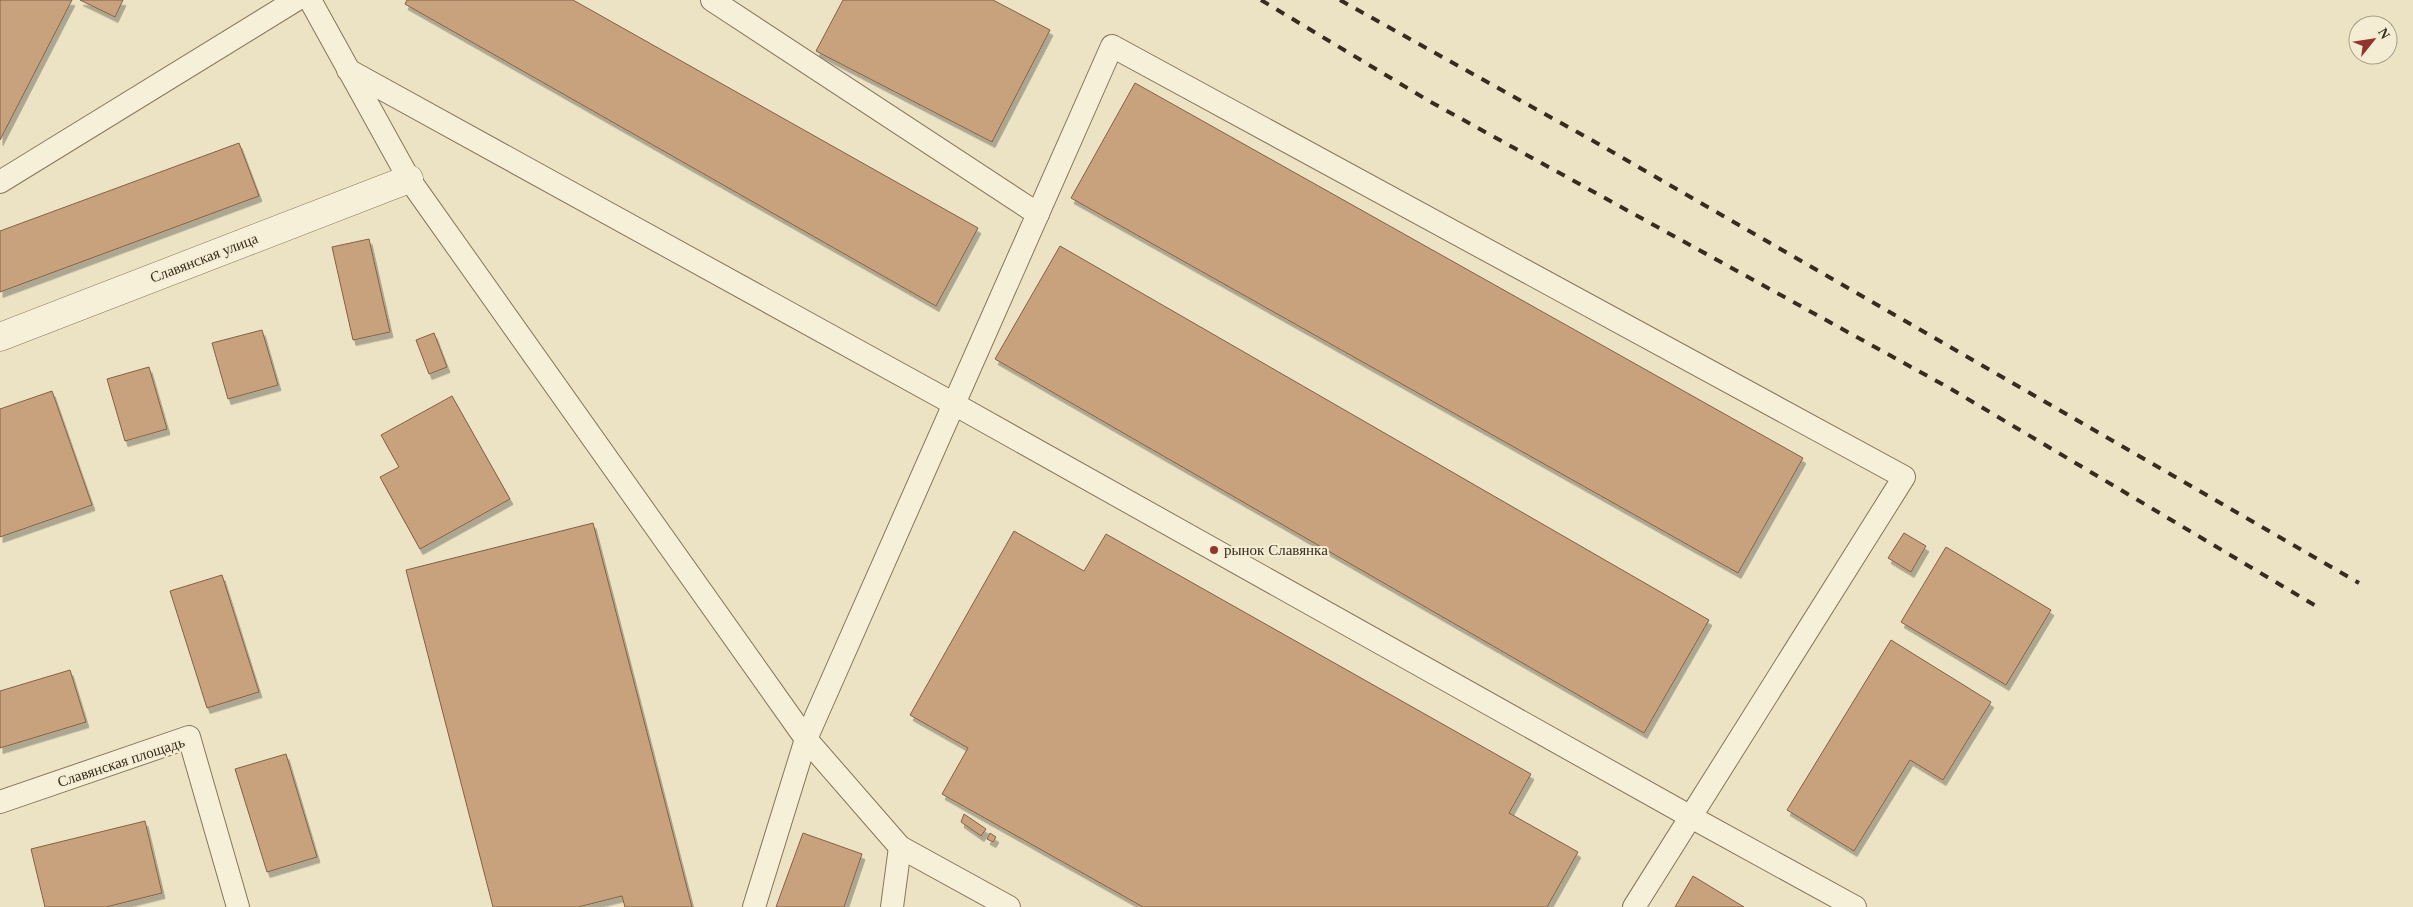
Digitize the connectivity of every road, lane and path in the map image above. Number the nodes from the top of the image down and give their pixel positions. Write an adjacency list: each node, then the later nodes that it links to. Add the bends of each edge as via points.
1 (296, 0): 6 (lane)
2 (310, 0): 4 (lane)
3 (712, 0): 7 (lane)
4 (348, 70): 5 (lane); 9 (lane)
5 (409, 179): 8 (street, Славянская улица); 10 (lane)
6 (0, 182)
7 (1038, 214): 9 (lane); 12 (lane, via 1112,46 1904,477)
8 (0, 337)
9 (954, 404): 10 (lane); 12 (lane)
10 (806, 739): 13 (lane); 15 (lane)
11 (0, 802): 14 (lane, Славянская площадь, via 189,737)
12 (1691, 817): 18 (lane); 19 (lane)
13 (900, 847): 16 (lane); 17 (lane)
14 (238, 907)
15 (754, 907)
16 (892, 907)
17 (1009, 907)
18 (1634, 907)
19 (1855, 907)

